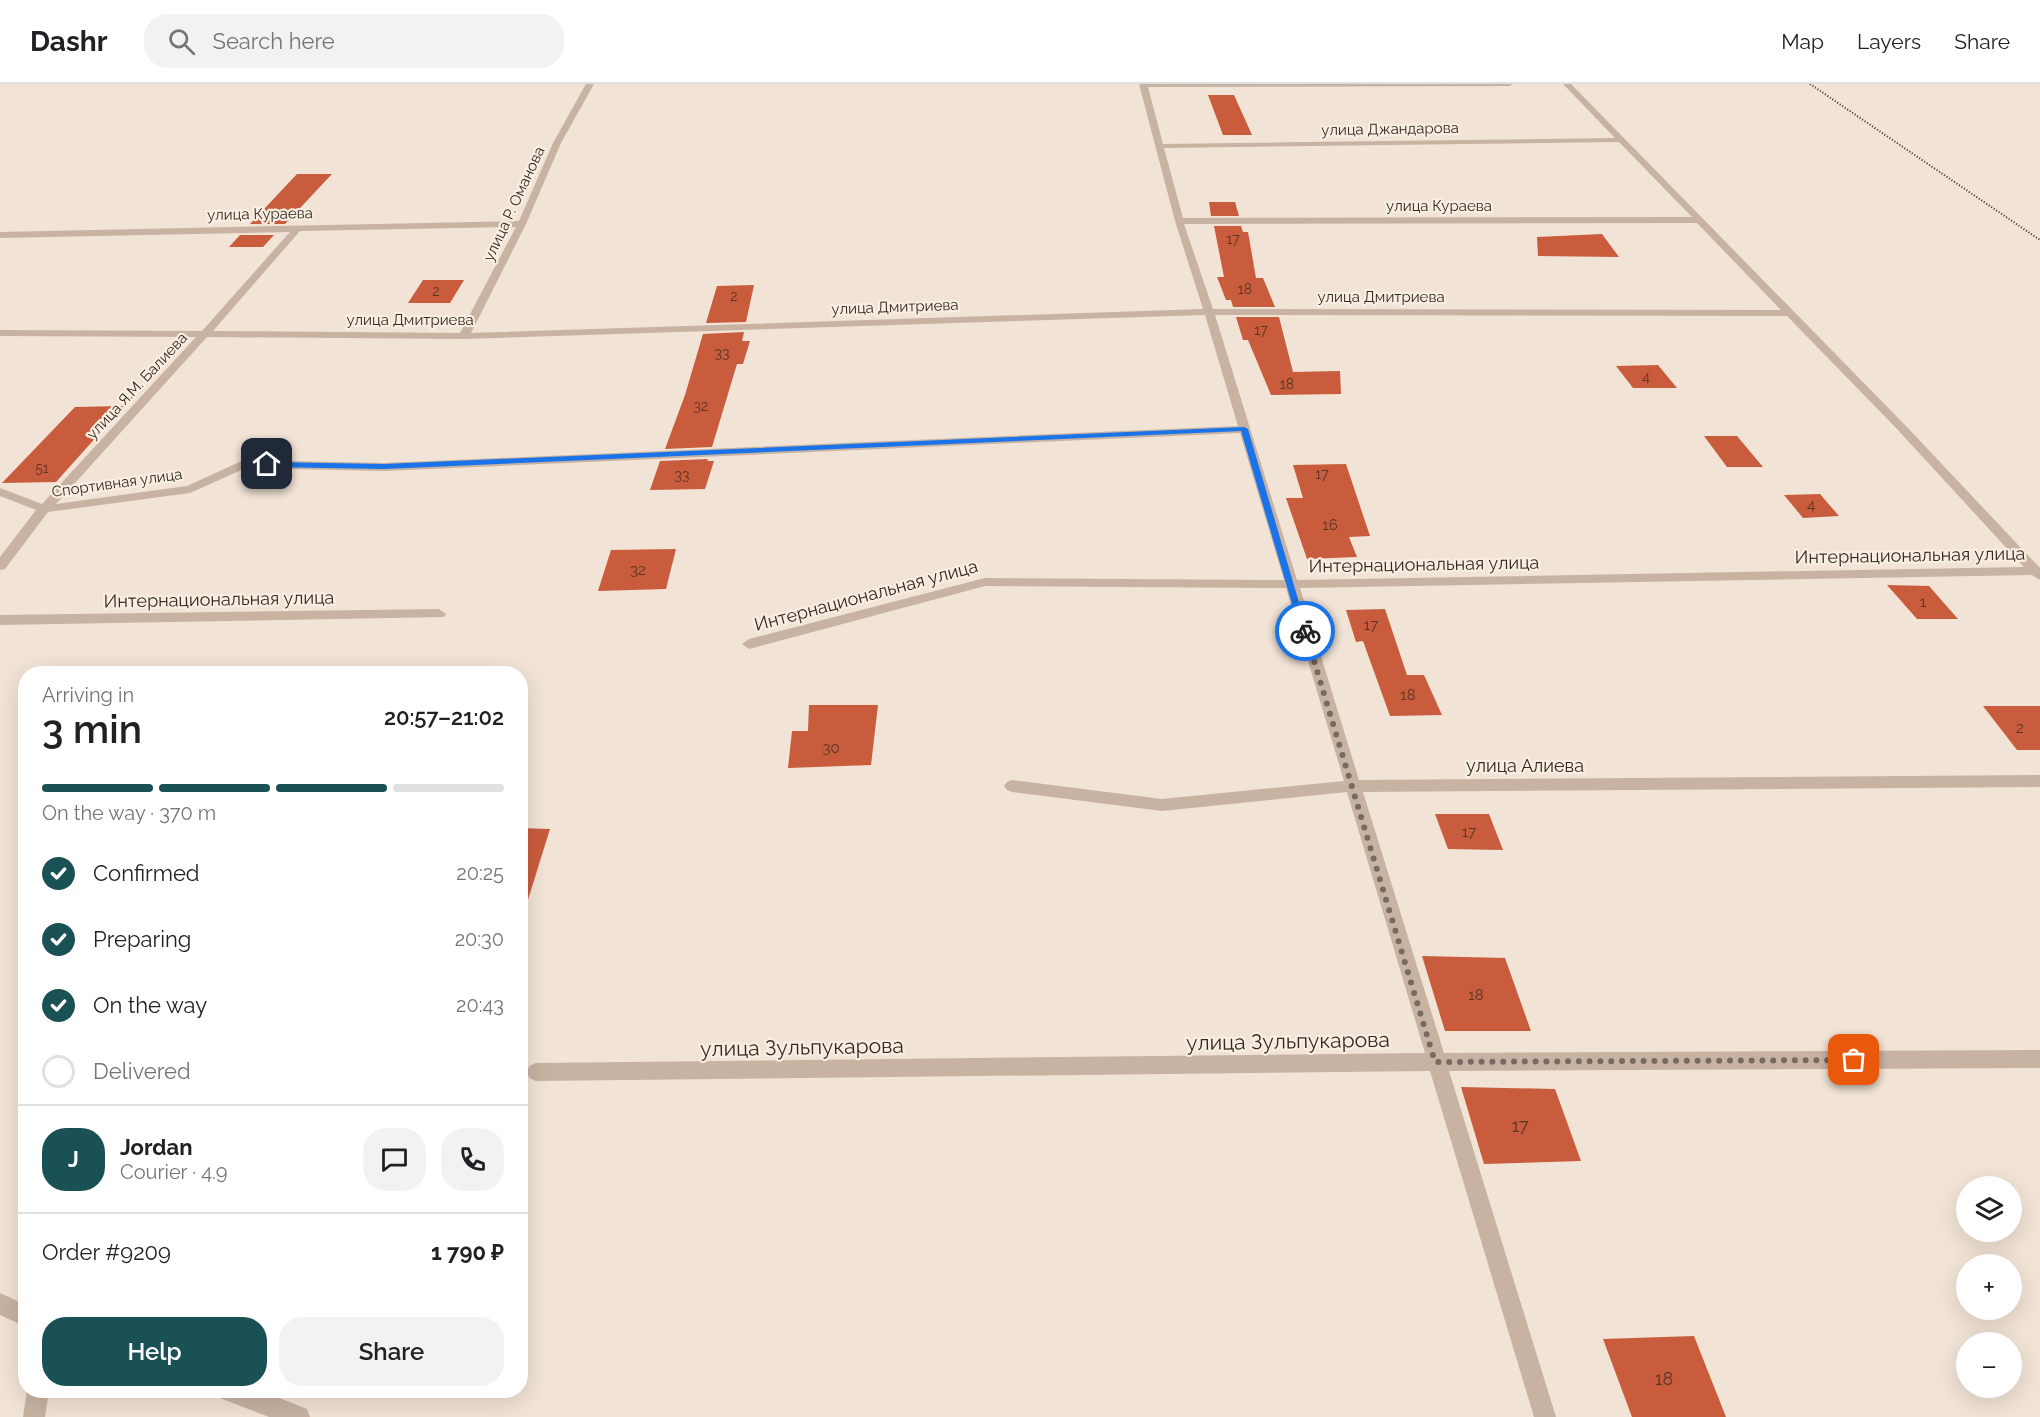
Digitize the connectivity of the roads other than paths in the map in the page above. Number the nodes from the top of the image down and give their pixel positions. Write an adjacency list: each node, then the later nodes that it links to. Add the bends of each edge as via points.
1 (590, 84): 9 (street, улица Р. Оманова, via 557,142)
2 (1143, 84): 3 (street); 6 (street)
3 (1509, 84)
4 (1567, 84): 5 (street)
5 (1620, 140): 6 (street, улица Джандарова); 7 (street)
6 (1161, 146): 8 (street)
7 (1699, 220): 8 (street, улица Кураева); 13 (street)
8 (1179, 221): 12 (street)
9 (522, 224): 10 (street, улица Кураева); 16 (street, улица Р. Оманова)
10 (298, 228): 11 (street, улица Кураева); 15 (street, улица Я.М. Балиева)
11 (0, 235)
12 (1209, 312): 13 (street, улица Дмитриева); 16 (street, улица Дмитриева); 17 (street)
13 (1791, 313): 21 (street)
14 (0, 333): 15 (street, улица Дмитриева)
15 (205, 334): 16 (street, улица Дмитриева); 19 (street, улица Я.М. Балиева)
16 (464, 336)
17 (1244, 429): 19 (street, Спортивная улица, via 384,466 244,464 190,489); 22 (street)
18 (0, 492): 19 (street, Спортивная улица)
19 (44, 509): 20 (street, улица Я.М. Балиева)
20 (0, 567)
21 (2038, 573): 22 (street, Интернациональная улица)
22 (1290, 584): 25 (street, Интернациональная улица, via 985,582); 28 (street)
23 (439, 614): 24 (street, Интернациональная улица)
24 (0, 620)
25 (749, 644)
26 (2040, 781): 28 (street, улица Алиева)
27 (1012, 786): 28 (street, улица Алиева, via 1162,806)
28 (1352, 786): 30 (street)
29 (2040, 1059): 30 (street, улица Зульпукарова)
30 (1435, 1062): 31 (street, улица Зульпукарова); 38 (street)
31 (536, 1072)
32 (0, 1304): 33 (street)
33 (18, 1312)
34 (37, 1398): 36 (street)
35 (249, 1398): 37 (street)
36 (34, 1417)
37 (299, 1417)
38 (1545, 1417)

